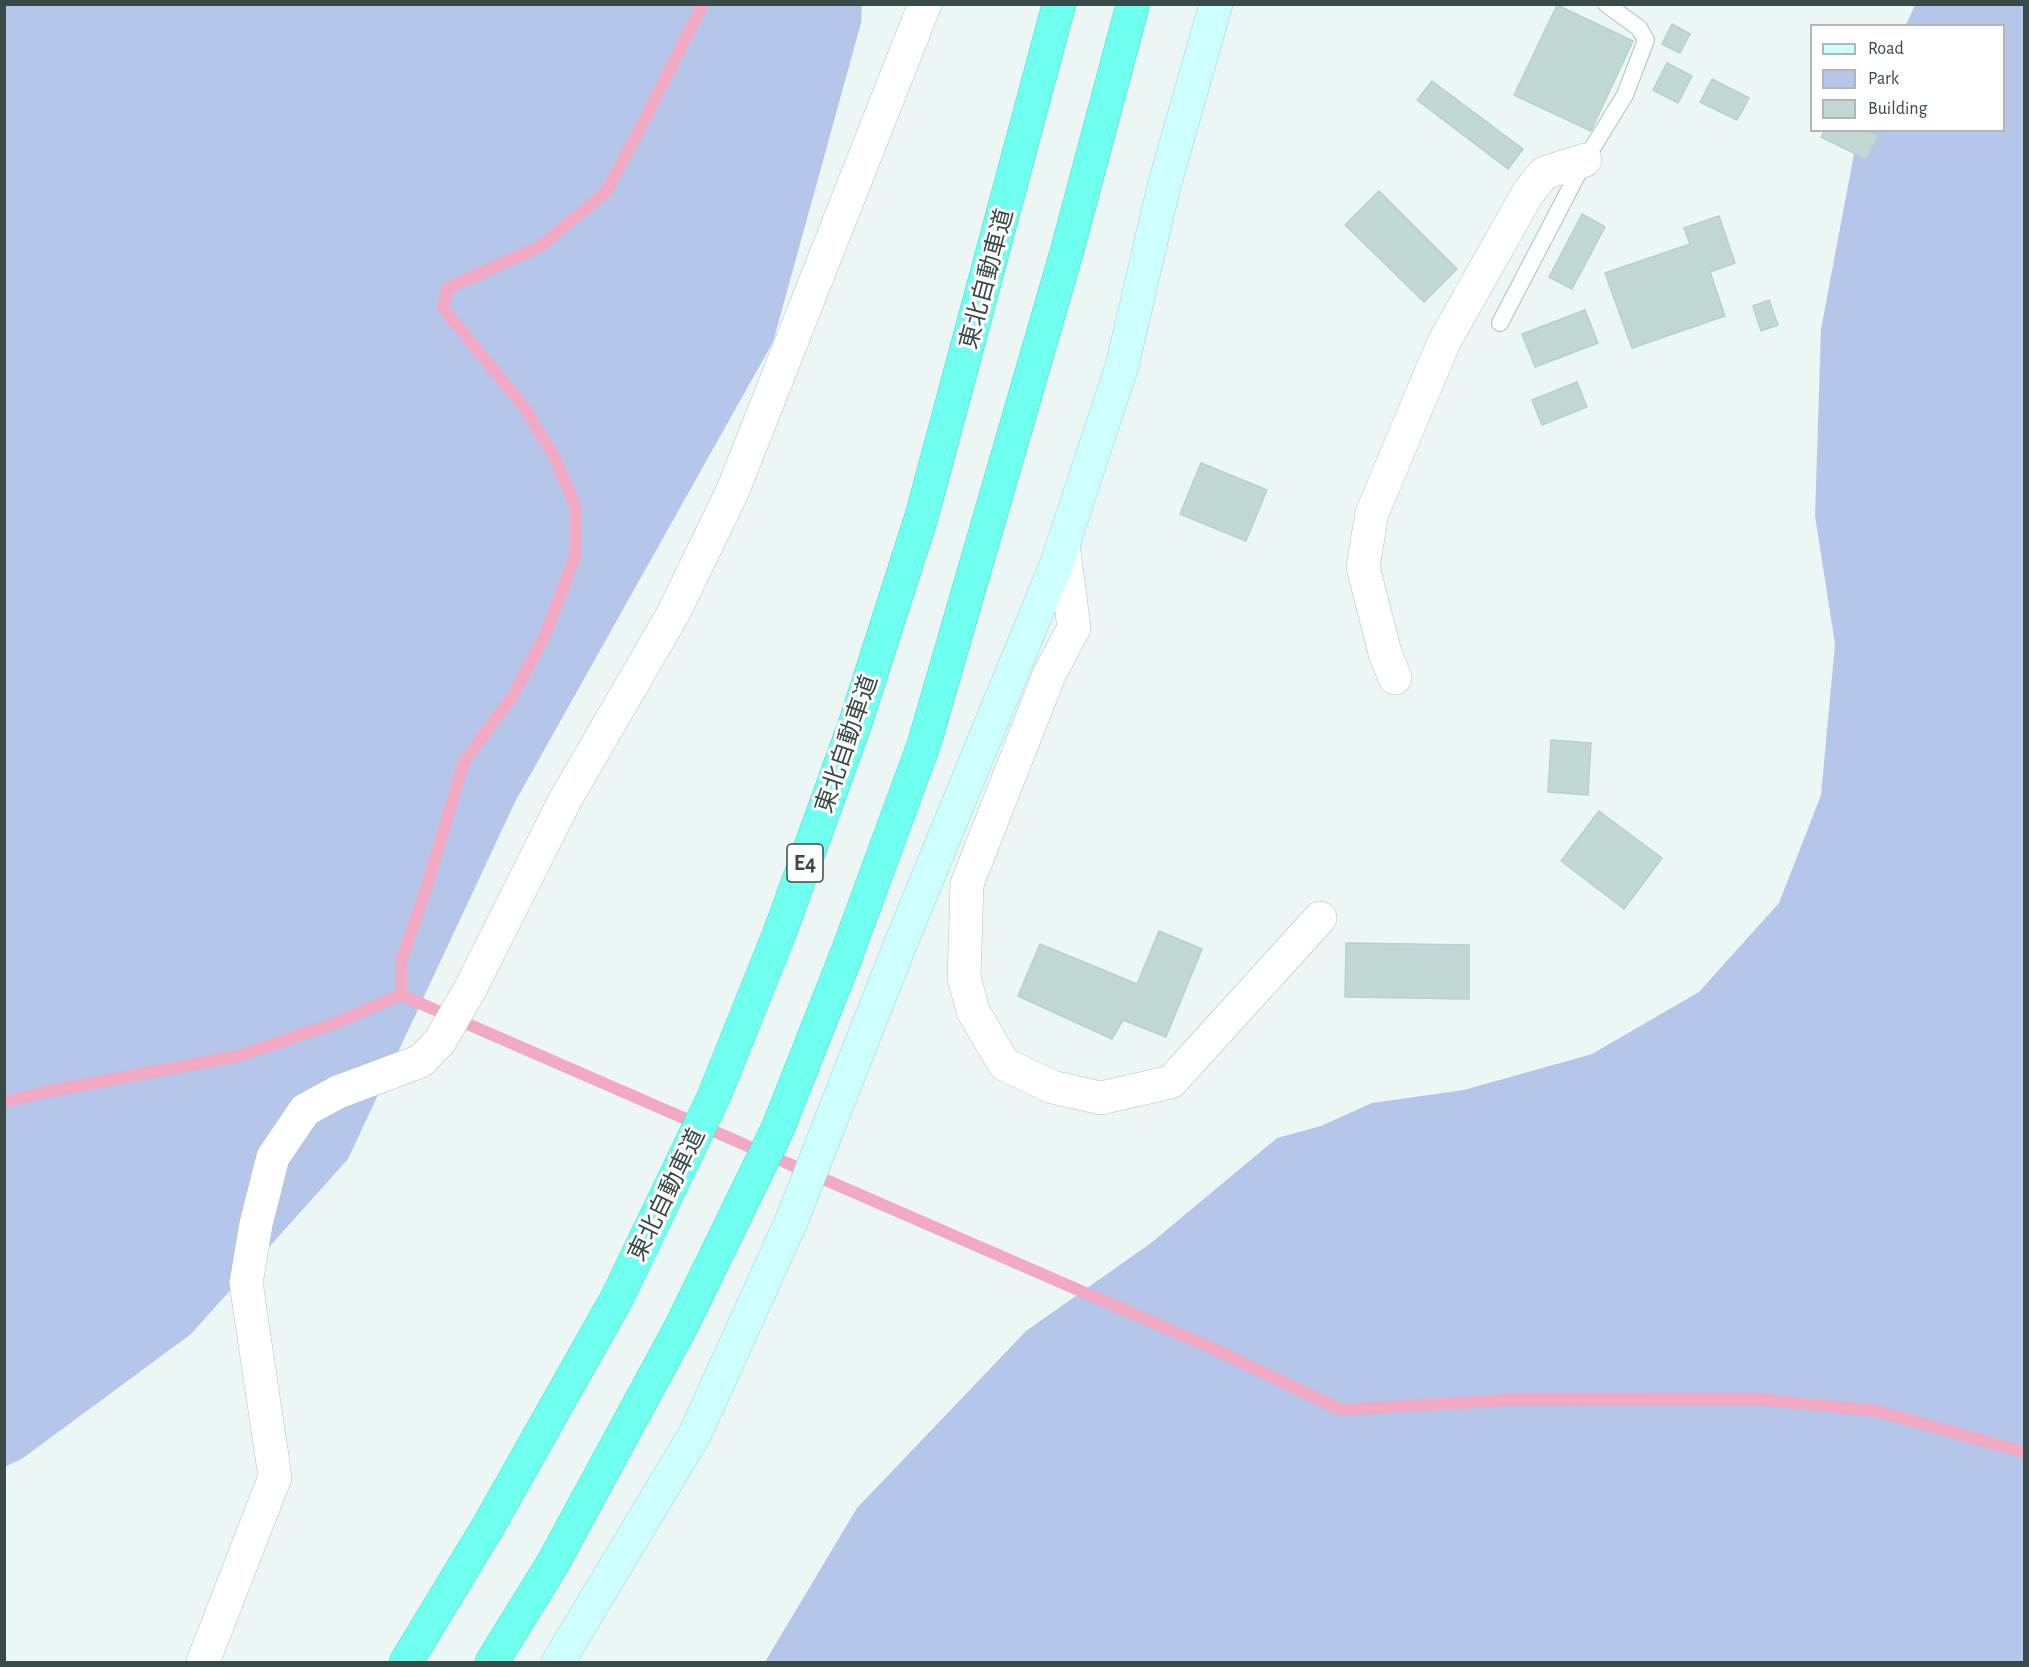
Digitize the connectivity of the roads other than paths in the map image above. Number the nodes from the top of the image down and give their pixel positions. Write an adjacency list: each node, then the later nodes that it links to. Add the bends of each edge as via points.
1 (925, 4): 11 (street, via 733,490 673,614 565,801 470,991 440,1041 421,1061 338,1092 306,1110 273,1157 246,1283 274,1478)
2 (1059, 4): 12 (highway, 東北自動車道 / E4, via 922,515 856,721 771,954 715,1095 617,1298 489,1525)
3 (1133, 4): 13 (highway, via 1067,251 924,744 846,956 778,1128 682,1325 553,1563)
4 (1216, 4): 8 (street, via 1164,186 1122,366)
5 (1606, 4): 6 (lane, via 1639,28 1646,40 1625,95)
6 (1585, 160): 7 (lane); 9 (street, via 1544,173 1528,193 1444,342 1371,513 1363,567)
7 (1500, 323)
8 (1063, 543): 10 (street, via 1074,628 1049,675 966,884 964,977 973,1011 1004,1064 1052,1087 1101,1098 1171,1082); 14 (street, via 791,1222 748,1318 695,1434)
9 (1395, 678)
10 (1320, 918)
11 (203, 1662)
12 (406, 1662)
13 (492, 1662)
14 (558, 1662)

